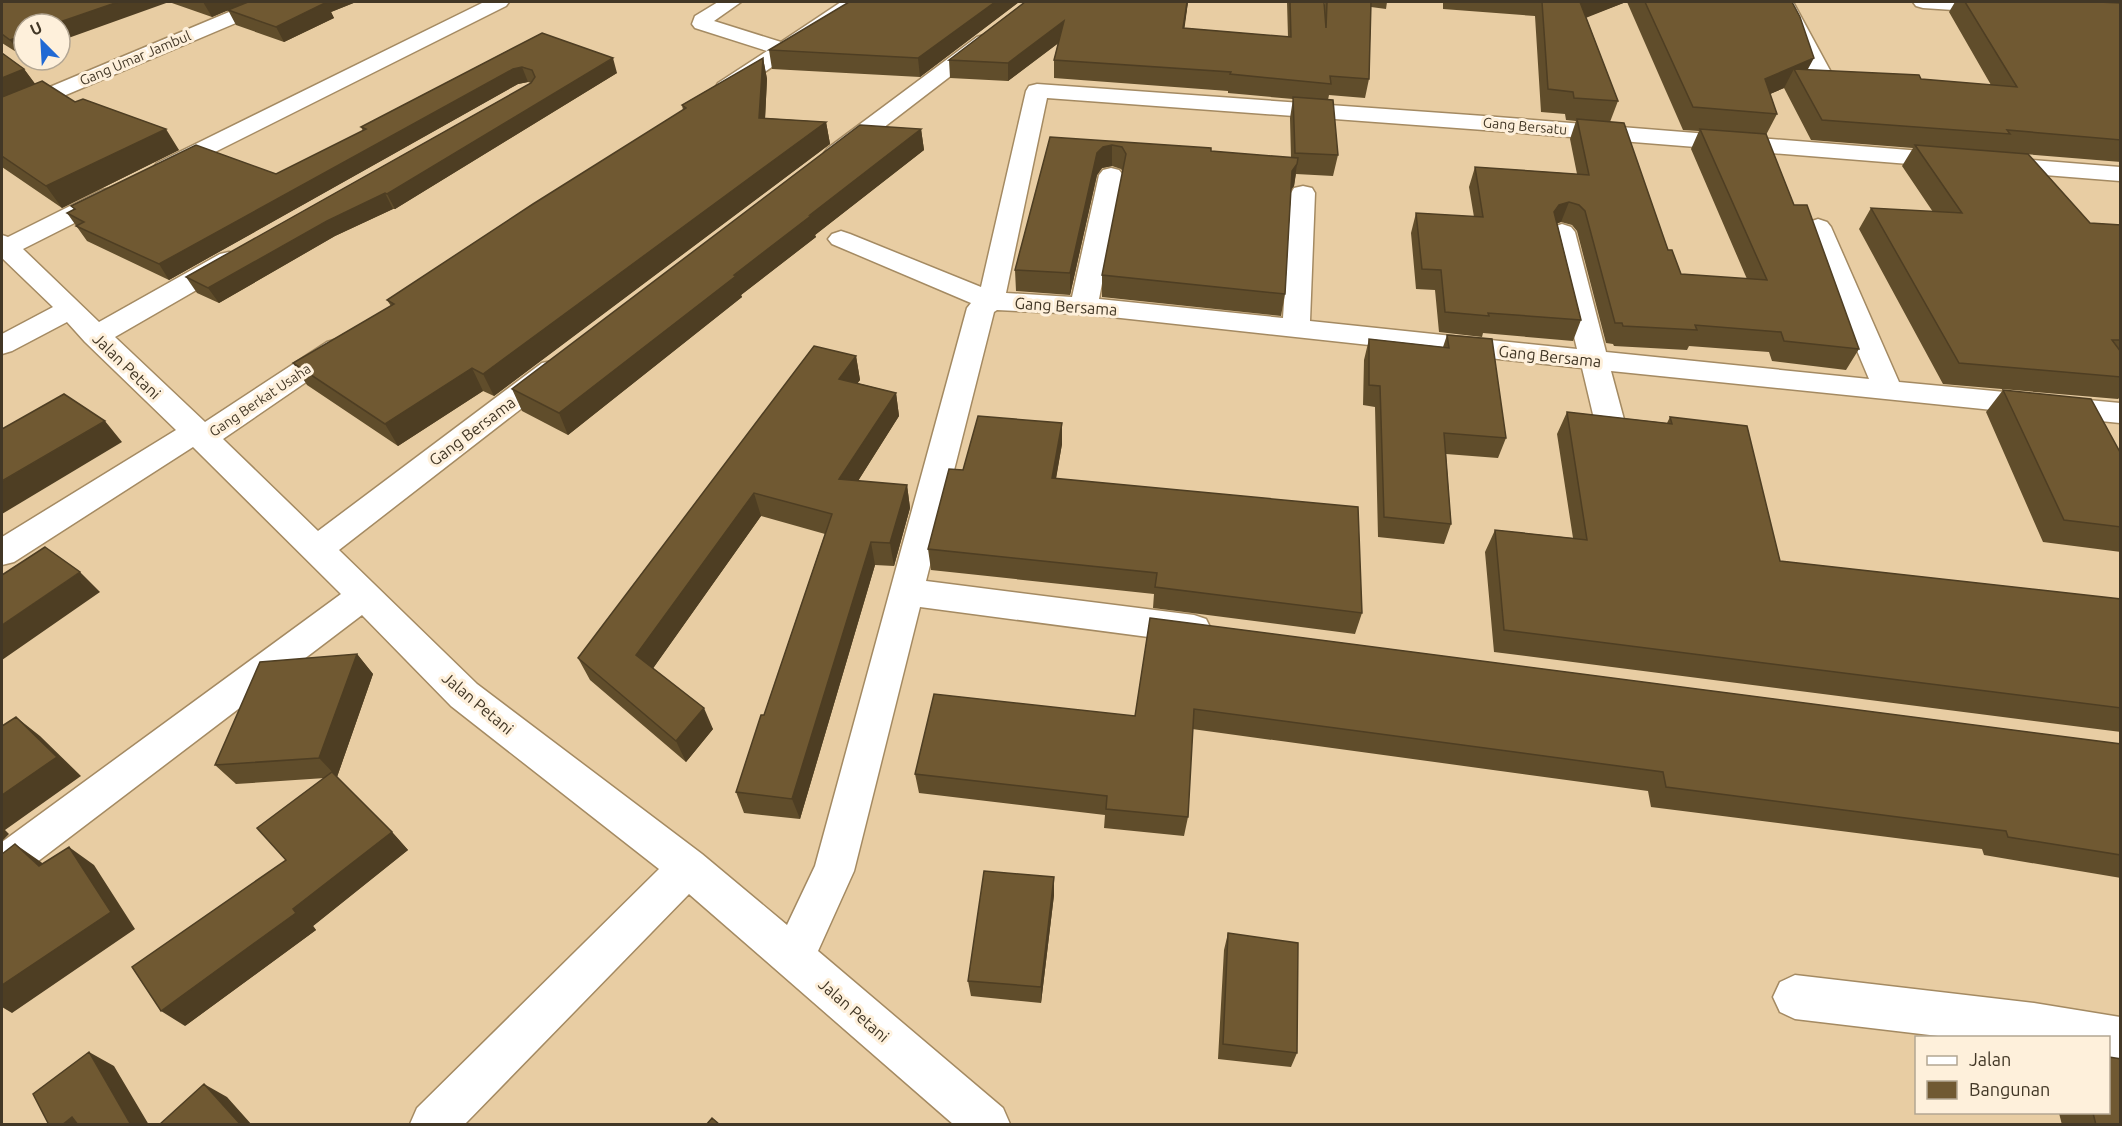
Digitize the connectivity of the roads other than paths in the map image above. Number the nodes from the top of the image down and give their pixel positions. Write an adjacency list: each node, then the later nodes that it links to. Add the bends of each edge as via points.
1 (269, 2): 12 (street, Gang Umar Jambul)
2 (499, 2): 20 (street)
3 (731, 2): 9 (street, via 702,20 702,24)
4 (854, 2): 9 (street)
5 (1784, 2): 10 (street)
6 (1923, 2): 7 (street)
7 (2016, 8)
8 (1008, 23): 13 (street)
9 (783, 50): 11 (street)
10 (1821, 74)
11 (704, 102)
12 (2, 115)
13 (819, 167)
14 (2121, 174): 22 (street, Gang Bersatu, via 1037,90)
15 (1111, 175): 23 (street)
16 (1303, 193): 25 (street)
17 (1818, 227): 31 (street)
18 (1562, 232): 30 (street)
19 (841, 239): 22 (street, Gang Bersama)
20 (3, 247): 24 (street, Jalan Petani)
21 (250, 249): 27 (street)
22 (986, 305): 23 (street, Gang Bersama); 37 (street)
23 (1084, 306): 25 (street, Gang Bersama)
24 (69, 310): 27 (street, Jalan Petani); 28 (street)
25 (1296, 329): 30 (street, Gang Bersama)
26 (360, 333): 34 (street, Gang Berkat Usaha)
27 (95, 336): 34 (street, Jalan Petani)
28 (2, 345)
29 (573, 354): 35 (street, Gang Bersama)
30 (1595, 360): 31 (street, Gang Bersama); 33 (street)
31 (1888, 391): 32 (street, Gang Bersama)
32 (2121, 413)
33 (1611, 427)
34 (199, 435): 35 (street, Jalan Petani); 36 (street, Gang Berkat Usaha)
35 (317, 549): 38 (street, Jalan Petani)
36 (2, 553)
37 (906, 592): 39 (street); 42 (street, via 834,871)
38 (364, 595): 40 (street); 41 (street, Jalan Petani, via 464,695)
39 (1224, 633)
40 (2, 865)
41 (688, 867): 42 (street, Jalan Petani); 45 (street)
42 (794, 958): 46 (street, Jalan Petani)
43 (1795, 997): 44 (street, via 2034,1024)
44 (2104, 1036)
45 (433, 1125)
46 (987, 1125)

